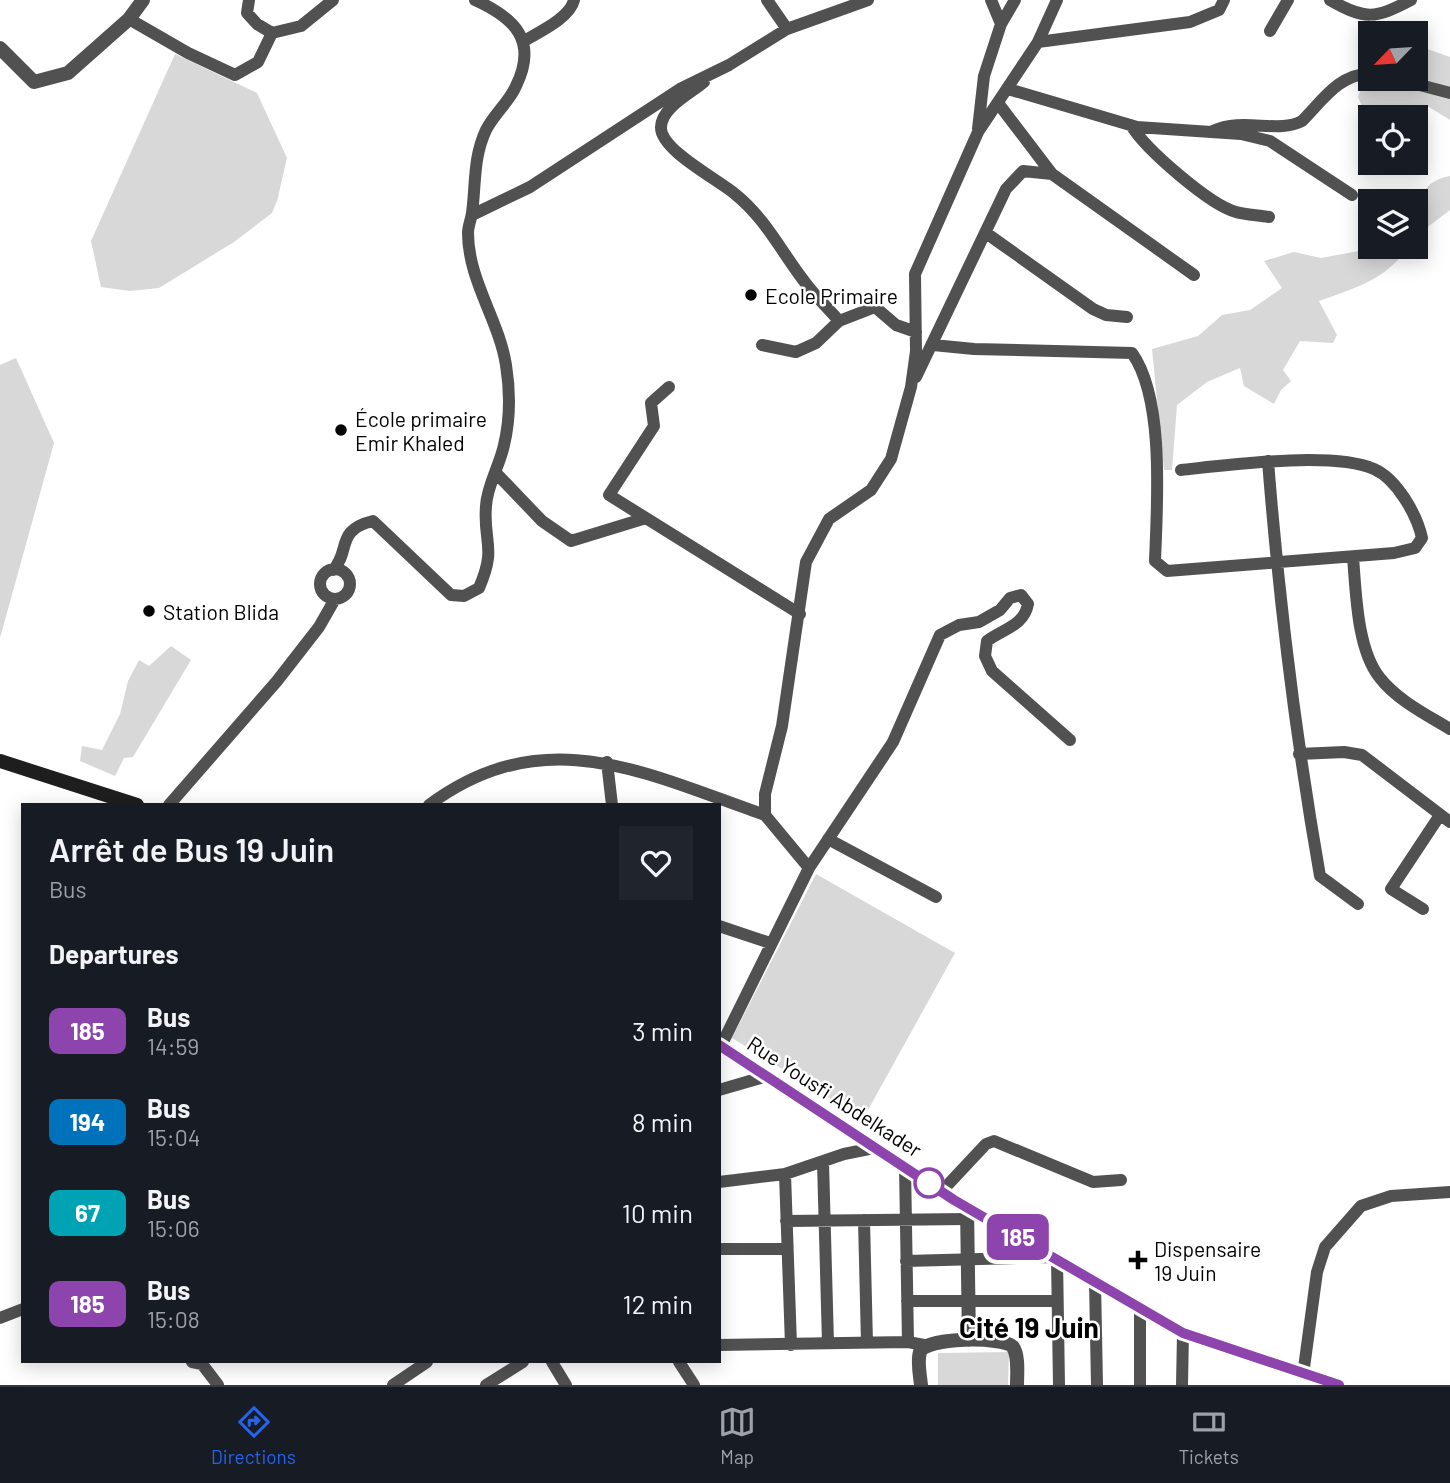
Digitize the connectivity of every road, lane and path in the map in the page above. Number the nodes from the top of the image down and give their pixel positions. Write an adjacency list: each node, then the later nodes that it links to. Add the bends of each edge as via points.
1 (143, 0): 15 (street)
2 (249, 0): 19 (street, via 247,13)
3 (333, 0): 19 (street, via 300,26)
4 (475, 0): 20 (street, via 512,22)
5 (574, 0): 20 (street, via 557,20)
6 (767, 0): 17 (street)
7 (868, 0): 17 (street)
8 (991, 0): 16 (street)
9 (1015, 0): 16 (street)
10 (1057, 0): 21 (street)
11 (1224, 0): 21 (street, via 1219,10 1190,22)
12 (1288, 0): 18 (street)
13 (1329, 0): 14 (street, via 1357,15 1388,12)
14 (1411, 0)
15 (129, 19): 19 (street, via 235,75 258,62); 22 (street, via 68,73 34,82)
16 (1001, 24): 30 (street, via 984,76)
17 (787, 29): 23 (street)
18 (1270, 32)
19 (272, 33)
20 (524, 41): 34 (street, via 524,61 516,86 487,128 475,159)
21 (1038, 42): 26 (street)
22 (0, 48)
23 (721, 69): 34 (street, via 680,89 530,187); 39 (street, via 667,111 663,137 681,156 736,194 779,241 804,281)
24 (1358, 74): 31 (street, via 1345,79 1294,126 1237,124)
25 (1428, 87): 27 (street)
26 (1008, 89): 28 (street); 29 (street)
27 (1450, 93)
28 (998, 103): 30 (street); 32 (street)
29 (1131, 125): 31 (street); 35 (street, via 1155,156 1222,205 1234,212)
30 (978, 132): 40 (street, via 915,274)
31 (1210, 132): 33 (street, via 1270,141)
32 (1052, 174): 36 (street, via 1023,171 1016,177); 37 (street)
33 (1352, 195)
34 (472, 215): 47 (street, via 467,230 471,263 506,365 508,409)
35 (1269, 217)
36 (986, 233): 38 (street, via 1093,309); 42 (street)
37 (1194, 275)
38 (1127, 317)
39 (839, 321): 40 (street, via 875,307 896,326); 41 (street, via 816,343 796,352)
40 (916, 332): 44 (street)
41 (762, 345)
42 (933, 345): 44 (street); 50 (street, via 1132,353 1147,393 1156,452 1155,561 1167,571)
43 (669, 387): 48 (street, via 651,403 654,426 609,495)
44 (911, 387): 53 (street, via 891,459 881,477 829,519 806,562)
45 (1268, 461): 46 (street); 49 (street, via 1357,463 1378,470 1405,499 1417,515 1422,538 1415,548); 50 (street)
46 (1181, 470)
47 (496, 473): 48 (street, via 542,521 572,541); 51 (street, via 486,505 491,558 472,594 451,595 373,521 360,524 350,534)
48 (646, 518): 53 (street)
49 (1353, 557): 50 (street); 54 (street, via 1359,621 1373,669 1405,700)
50 (1276, 562): 56 (street)
51 (338, 566): 52 (street, via 321,578 320,587); 52 (street, via 349,579 349,588 345,595)
52 (329, 601): 60 (street, via 319,627 277,681)
53 (800, 614): 63 (street, via 782,726 765,794)
54 (1450, 729)
55 (1070, 740): 65 (street, via 992,671 985,656 987,641 1026,614 1028,604 1021,595 1010,598 979,622 940,635 894,742)
56 (1299, 754): 64 (street, via 1362,755); 68 (street, via 1321,876)
57 (0, 761): 59 (main road)
58 (607, 762): 61 (street, via 545,760 512,765 456,787); 62 (street); 63 (street)
59 (131, 803)
60 (171, 803)
61 (432, 803)
62 (612, 803)
63 (765, 815): 66 (street)
64 (1445, 819): 69 (street, via 1391,889)
65 (828, 839): 66 (street); 67 (street)
66 (810, 868): 71 (street)
67 (936, 897)
68 (1358, 904)
69 (1423, 909)
70 (721, 927): 71 (street)
71 (770, 943): 72 (street)
72 (721, 1043)
73 (721, 1046): 74 (main road, Rue Yousfi Abdelkader)
74 (767, 1076): 75 (street); 76 (main road, Rue Yousfi Abdelkader)
75 (721, 1089)
76 (874, 1149): 77 (street); 78 (main road, Rue Yousfi Abdelkader)
77 (823, 1162): 79 (street); 88 (street)
78 (905, 1166): 82 (main road, Rue Yousfi Abdelkader); 86 (street)
79 (785, 1174): 81 (street); 87 (street)
80 (1121, 1180): 82 (street, via 1093,1182 994,1141)
81 (721, 1182)
82 (942, 1192): 84 (main road, Rue Yousfi Abdelkader)
83 (1450, 1192): 114 (street, via 1391,1196 1361,1206 1325,1247 1317,1272)
84 (967, 1213): 86 (street); 91 (main road, Rue Yousfi Abdelkader); 92 (street)
85 (864, 1220): 86 (street); 88 (street); 105 (street)
86 (906, 1220): 93 (street)
87 (786, 1221): 88 (street); 90 (street)
88 (826, 1221): 104 (street)
89 (721, 1249): 90 (street)
90 (787, 1249): 107 (street)
91 (1055, 1258): 92 (street); 94 (main road, Rue Yousfi Abdelkader); 97 (street)
92 (968, 1260): 93 (street); 96 (street)
93 (906, 1261): 95 (street)
94 (1095, 1281): 98 (main road, Rue Yousfi Abdelkader); 123 (street)
95 (907, 1301): 96 (street); 103 (street)
96 (969, 1301): 97 (street); 102 (street)
97 (1057, 1301): 122 (street)
98 (1140, 1307): 101 (main road, Rue Yousfi Abdelkader); 124 (street)
99 (21, 1310): 100 (street)
100 (0, 1318)
101 (1183, 1333): 114 (main road, Rue Yousfi Abdelkader); 125 (street)
102 (969, 1340): 108 (street); 121 (street, via 1004,1340 1011,1345)
103 (908, 1342): 105 (street); 108 (street)
104 (828, 1343): 105 (street); 107 (street)
105 (867, 1343)
106 (721, 1345): 107 (street)
107 (791, 1345)
108 (924, 1346): 120 (street, via 920,1352)
109 (202, 1363): 115 (street)
110 (426, 1363): 116 (street)
111 (521, 1363): 117 (street)
112 (553, 1363): 118 (street)
113 (680, 1363): 119 (street)
114 (1303, 1375): 126 (main road, Rue Yousfi Abdelkader)
115 (218, 1385)
116 (393, 1385)
117 (486, 1385)
118 (566, 1385)
119 (694, 1385)
120 (921, 1385)
121 (1017, 1385)
122 (1059, 1385)
123 (1097, 1385)
124 (1140, 1385)
125 (1182, 1385)
126 (1339, 1385)

